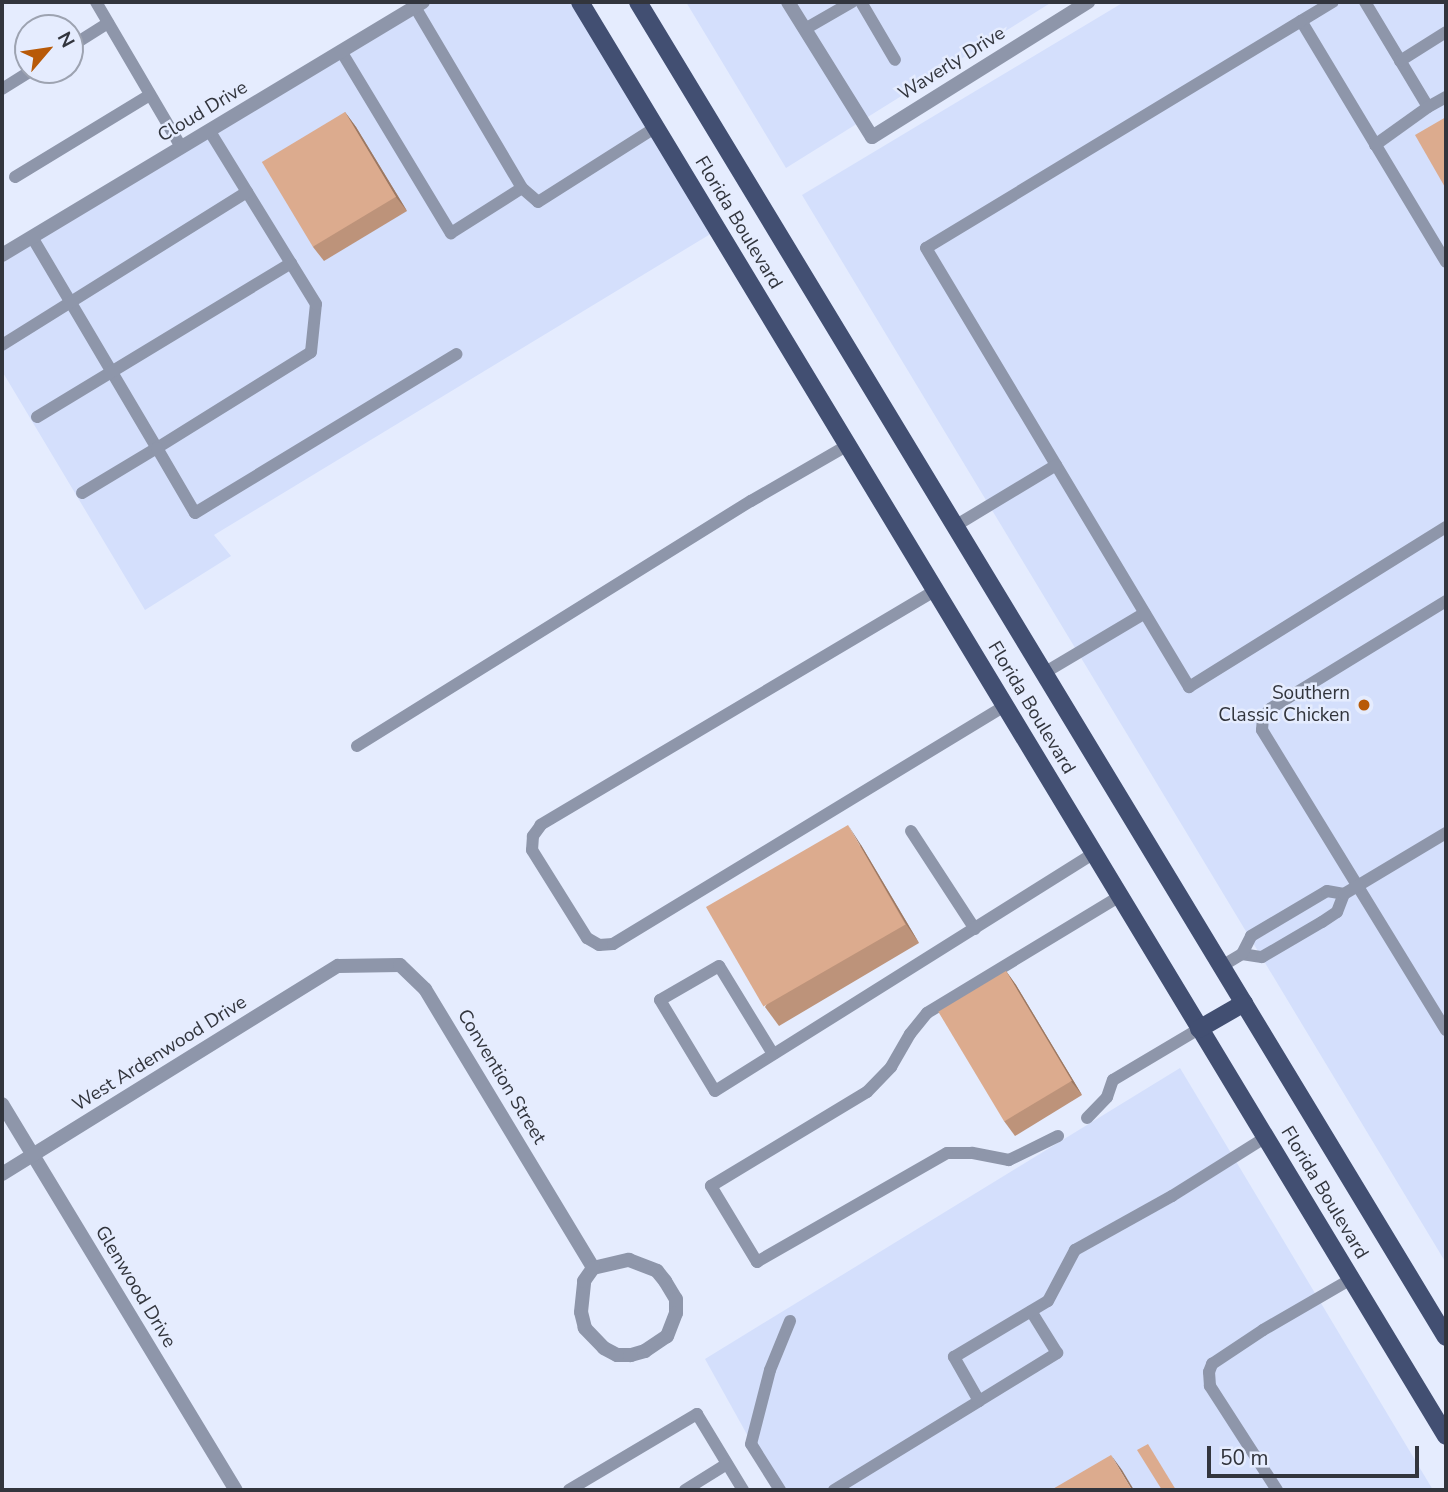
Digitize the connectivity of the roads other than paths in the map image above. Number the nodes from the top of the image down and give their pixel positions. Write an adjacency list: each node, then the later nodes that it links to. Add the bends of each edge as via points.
1 (96, 2): 12 (lane)
2 (580, 2): 22 (main road, Florida Boulevard)
3 (638, 2): 42 (main road, Florida Boulevard)
4 (788, 2): 13 (street)
5 (852, 2): 13 (lane)
6 (861, 2): 17 (lane)
7 (1088, 2): 13 (street, Waverly Drive, via 872,137)
8 (1333, 2): 11 (lane)
9 (1365, 2): 18 (lane)
10 (419, 4): 16 (street, Cloud Drive); 27 (lane)
11 (1301, 21): 24 (lane); 40 (lane, via 926,248)
12 (108, 23): 15 (lane); 19 (lane)
13 (805, 29)
14 (1446, 32): 18 (lane)
15 (84, 38)
16 (341, 51): 23 (street, Cloud Drive); 27 (lane, via 451,233)
17 (895, 61)
18 (1400, 61): 21 (lane)
19 (150, 95): 25 (lane); 26 (lane)
20 (1446, 96): 21 (lane)
21 (1428, 107): 24 (lane)
22 (656, 127): 27 (lane, via 538,202); 38 (main road, Florida Boulevard)
23 (209, 130): 25 (street, Cloud Drive); 28 (lane)
24 (1375, 145): 31 (lane)
25 (181, 147): 29 (street, Cloud Drive)
26 (15, 177)
27 (522, 188)
28 (247, 192): 32 (lane); 33 (lane)
29 (32, 237): 30 (street, Cloud Drive); 33 (lane)
30 (2, 255)
31 (1446, 262)
32 (291, 263): 36 (lane); 39 (lane, via 316,304 311,352)
33 (70, 302): 34 (lane); 36 (lane)
34 (2, 345)
35 (456, 354): 39 (lane, via 195,513)
36 (112, 372): 37 (lane); 39 (lane)
37 (37, 417)
38 (848, 444): 44 (main road, Florida Boulevard); 49 (lane)
39 (157, 448): 41 (lane)
40 (1056, 465): 42 (lane); 46 (lane)
41 (82, 493)
42 (955, 526): 47 (main road, Florida Boulevard)
43 (1446, 527): 46 (lane, via 1189,687)
44 (936, 590): 48 (main road, Florida Boulevard); 48 (lane, via 541,825 533,836 532,850 587,938 599,945 613,944)
45 (1446, 601): 53 (lane, via 1270,709 1263,718 1262,730)
46 (1145, 612): 47 (lane)
47 (1044, 673): 59 (main road, Florida Boulevard)
48 (1005, 706): 52 (main road, Florida Boulevard)
49 (358, 746)
50 (911, 831): 56 (lane)
51 (1446, 833): 53 (lane)
52 (1095, 853): 55 (main road, Florida Boulevard); 56 (lane)
53 (1356, 887): 54 (lane); 62 (lane)
54 (1344, 894): 57 (lane, via 1326,891 1251,936); 57 (lane, via 1337,912 1262,957)
55 (1121, 896): 61 (main road, Florida Boulevard); 66 (lane, via 927,1013 891,1067 867,1092 711,1186 757,1262 947,1153 1009,1160)
56 (975, 929): 63 (lane)
57 (1241, 954): 59 (lane)
58 (338, 966): 68 (street, West Ardenwood Drive); 70 (street, Convention Street, via 400,965 425,989)
59 (1222, 966): 60 (main road, Florida Boulevard)
60 (1244, 1003): 61 (main road); 74 (main road, Florida Boulevard)
61 (1199, 1029): 65 (lane, via 1114,1080 1107,1097); 67 (main road, Florida Boulevard)
62 (1446, 1030)
63 (773, 1054): 63 (lane, via 715,1091 660,1000 719,965)
64 (2, 1104): 68 (street, Glenwood Drive)
65 (1087, 1118)
66 (1058, 1136)
67 (1266, 1137): 71 (main road, Florida Boulevard); 72 (lane, via 1075,1250 1048,1301)
68 (33, 1156): 69 (street, West Ardenwood Drive); 78 (street, Glenwood Drive)
69 (2, 1174)
70 (593, 1268): 70 (street, via 629,1261 657,1271 676,1299 677,1313 667,1336 631,1355 617,1355 604,1348 585,1328 581,1312 584,1281)
71 (1351, 1279): 76 (main road, Florida Boulevard); 84 (lane, via 1263,1330 1212,1364 1209,1372 1210,1386)
72 (1031, 1311): 75 (lane, via 954,1357); 75 (lane, via 1057,1353)
73 (790, 1321): 82 (lane, via 770,1370 751,1444)
74 (1446, 1337)
75 (979, 1401): 83 (lane)
76 (1446, 1436)
77 (727, 1464): 79 (lane, via 697,1414); 80 (lane); 81 (lane)
78 (236, 1490)
79 (569, 1490)
80 (685, 1490)
81 (743, 1490)
82 (780, 1490)
83 (834, 1490)
84 (1277, 1490)

